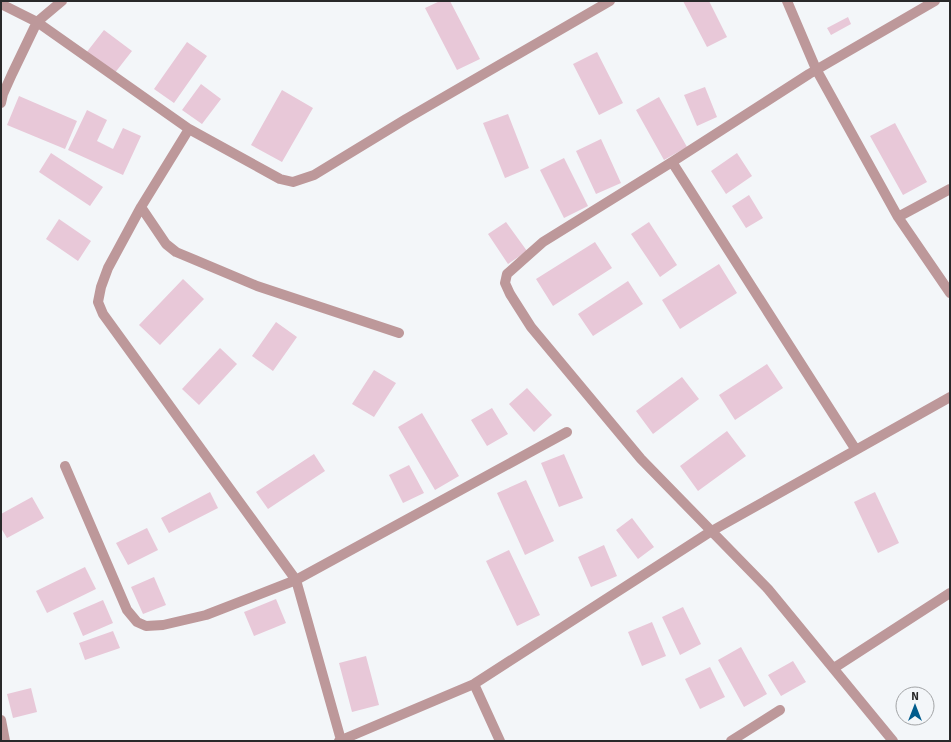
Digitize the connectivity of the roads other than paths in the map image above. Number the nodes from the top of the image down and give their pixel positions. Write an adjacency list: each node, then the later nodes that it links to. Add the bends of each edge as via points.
1 (62, 1): 6 (street)
2 (610, 1): 9 (street, via 314,175 293,182 280,179)
3 (787, 1): 7 (street)
4 (935, 1): 7 (street)
5 (1, 4): 6 (street)
6 (37, 22): 8 (street); 9 (street)
7 (816, 69): 10 (street); 13 (street)
8 (1, 103)
9 (189, 129): 12 (street)
10 (672, 162): 18 (street); 20 (street, via 543,242 507,274 505,283 531,327 641,459)
11 (950, 189): 13 (street)
12 (141, 207): 15 (street, via 166,244 176,252 258,286); 21 (street, via 108,268 98,302 103,314)
13 (898, 217): 14 (street)
14 (950, 293)
15 (399, 333)
16 (950, 396): 18 (street)
17 (567, 432): 21 (street)
18 (856, 450): 20 (street)
19 (66, 466): 21 (street, via 127,610 137,622 146,626 163,625 206,615)
20 (710, 532): 23 (street, via 768,589); 24 (street)
21 (296, 580): 28 (street)
22 (950, 593): 23 (street)
23 (834, 668): 31 (street)
24 (474, 684): 28 (street); 29 (street)
25 (780, 710): 30 (street)
26 (1, 720): 27 (street)
27 (5, 741)
28 (340, 741)
29 (500, 741)
30 (732, 741)
31 (893, 741)

